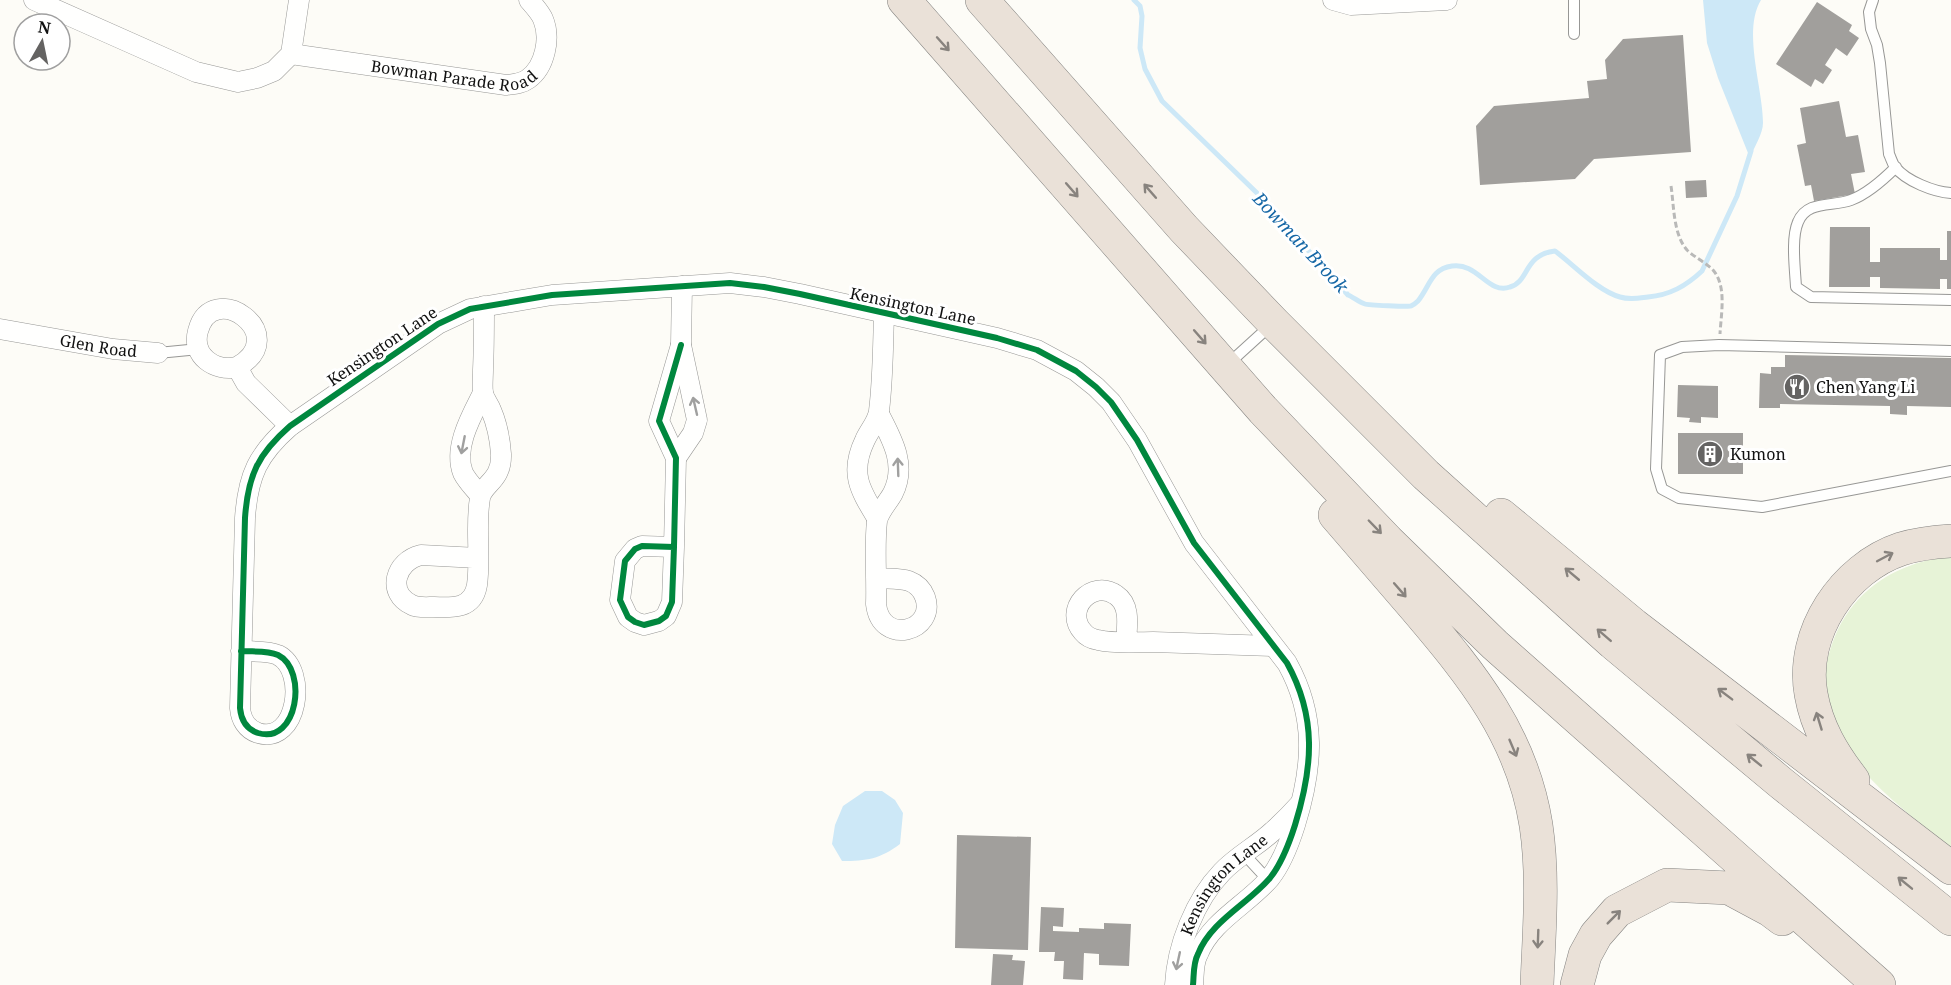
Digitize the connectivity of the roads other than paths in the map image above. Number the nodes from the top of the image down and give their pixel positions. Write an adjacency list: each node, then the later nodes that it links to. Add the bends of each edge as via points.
1 (34, 0): 11 (street, via 217,78 238,82 257,78 274,71)
2 (299, 0): 11 (street)
3 (529, 0): 11 (street, Bowman Parade Road, via 544,21 546,45 538,70 519,84)
4 (904, 0): 25 (highway, one-way to 25)
5 (982, 0): 14 (highway, one-way to 5)
6 (1447, 0): 9 (street)
7 (1574, 0): 10 (lane)
8 (1873, 0): 12 (lane, via 1869,12 1871,29 1880,63 1889,154)
9 (1342, 3)
10 (1574, 34)
11 (291, 54)
12 (1896, 167): 13 (lane, via 1930,189); 16 (lane, via 1856,197 1810,207 1798,220 1796,286 1811,297)
13 (1951, 193)
14 (1184, 229): 19 (highway); 43 (highway, one-way to 14, via 1634,625 1489,506 1237,270)
15 (682, 286): 17 (street, Kensington Lane, via 552,295); 18 (street, Kensington Lane, via 730,283 764,287); 21 (street)
16 (1951, 300)
17 (484, 306): 27 (street); 30 (street, Kensington Lane, via 438,324)
18 (884, 314): 29 (street); 40 (street, Kensington Lane, via 1037,350 1094,385 1125,420 1200,552)
19 (1274, 323): 25 (lane); 47 (highway, one-way to 19, via 1554,592 1426,475)
20 (0, 329): 24 (street, Glen Road)
21 (681, 345): 31 (street, via 659,421); 31 (street, one-way to 21, via 698,420)
22 (199, 349): 24 (lane, Glen Road); 26 (street, via 214,366); 26 (street, via 197,332 206,317 222,309 239,311 252,323 256,339 251,356)
23 (1951, 351): 32 (lane, via 1719,345 1682,347 1660,355 1656,469 1662,489 1679,498 1762,507)
24 (158, 354)
25 (1226, 366): 28 (highway)
26 (237, 367): 30 (street, via 254,392)
27 (483, 393): 33 (street, via 497,428 501,454 498,472); 33 (street, one-way to 33, via 467,426 460,462 466,479)
28 (1263, 410): 50 (highway, one-way to 50, via 1311,487 1466,669 1507,734 1520,765 1536,826 1540,897); 53 (highway, one-way to 53, via 1494,645)
29 (879, 414): 34 (street, one-way to 29, via 896,487 899,467 897,453); 34 (street, via 859,453 857,468 857,481)
30 (290, 426): 41 (street, Kensington Lane, via 262,454 246,497)
31 (676, 458): 36 (street)
32 (1951, 471)
33 (480, 495): 37 (street)
34 (877, 518): 38 (street)
35 (1951, 541): 43 (highway, one-way to 35, via 1833,754 1821,730 1811,693 1809,664 1816,638 1825,613 1843,588 1867,566 1900,549)
36 (674, 547)
37 (478, 558)
38 (877, 578)
39 (1126, 642): 40 (street)
40 (1273, 646): 42 (street, Kensington Lane, via 1297,681 1308,722 1309,764)
41 (241, 651)
42 (1301, 803): 44 (street, Kensington Lane); 46 (street, Kensington Lane, via 1282,860)
43 (1872, 806): 45 (highway)
44 (1244, 854): 46 (lane); 48 (street, Kensington Lane, one-way to 48, via 1224,869 1205,893 1182,946)
45 (1951, 868)
46 (1268, 880): 49 (street, Kensington Lane, via 1203,944 1195,962)
47 (1951, 919)
48 (1175, 985)
49 (1193, 985)
50 (1537, 985)
51 (1577, 985): 52 (highway, one-way to 52, via 1585,954 1617,911 1667,885 1729,888 1770,910)
52 (1863, 985)
53 (1879, 985)

